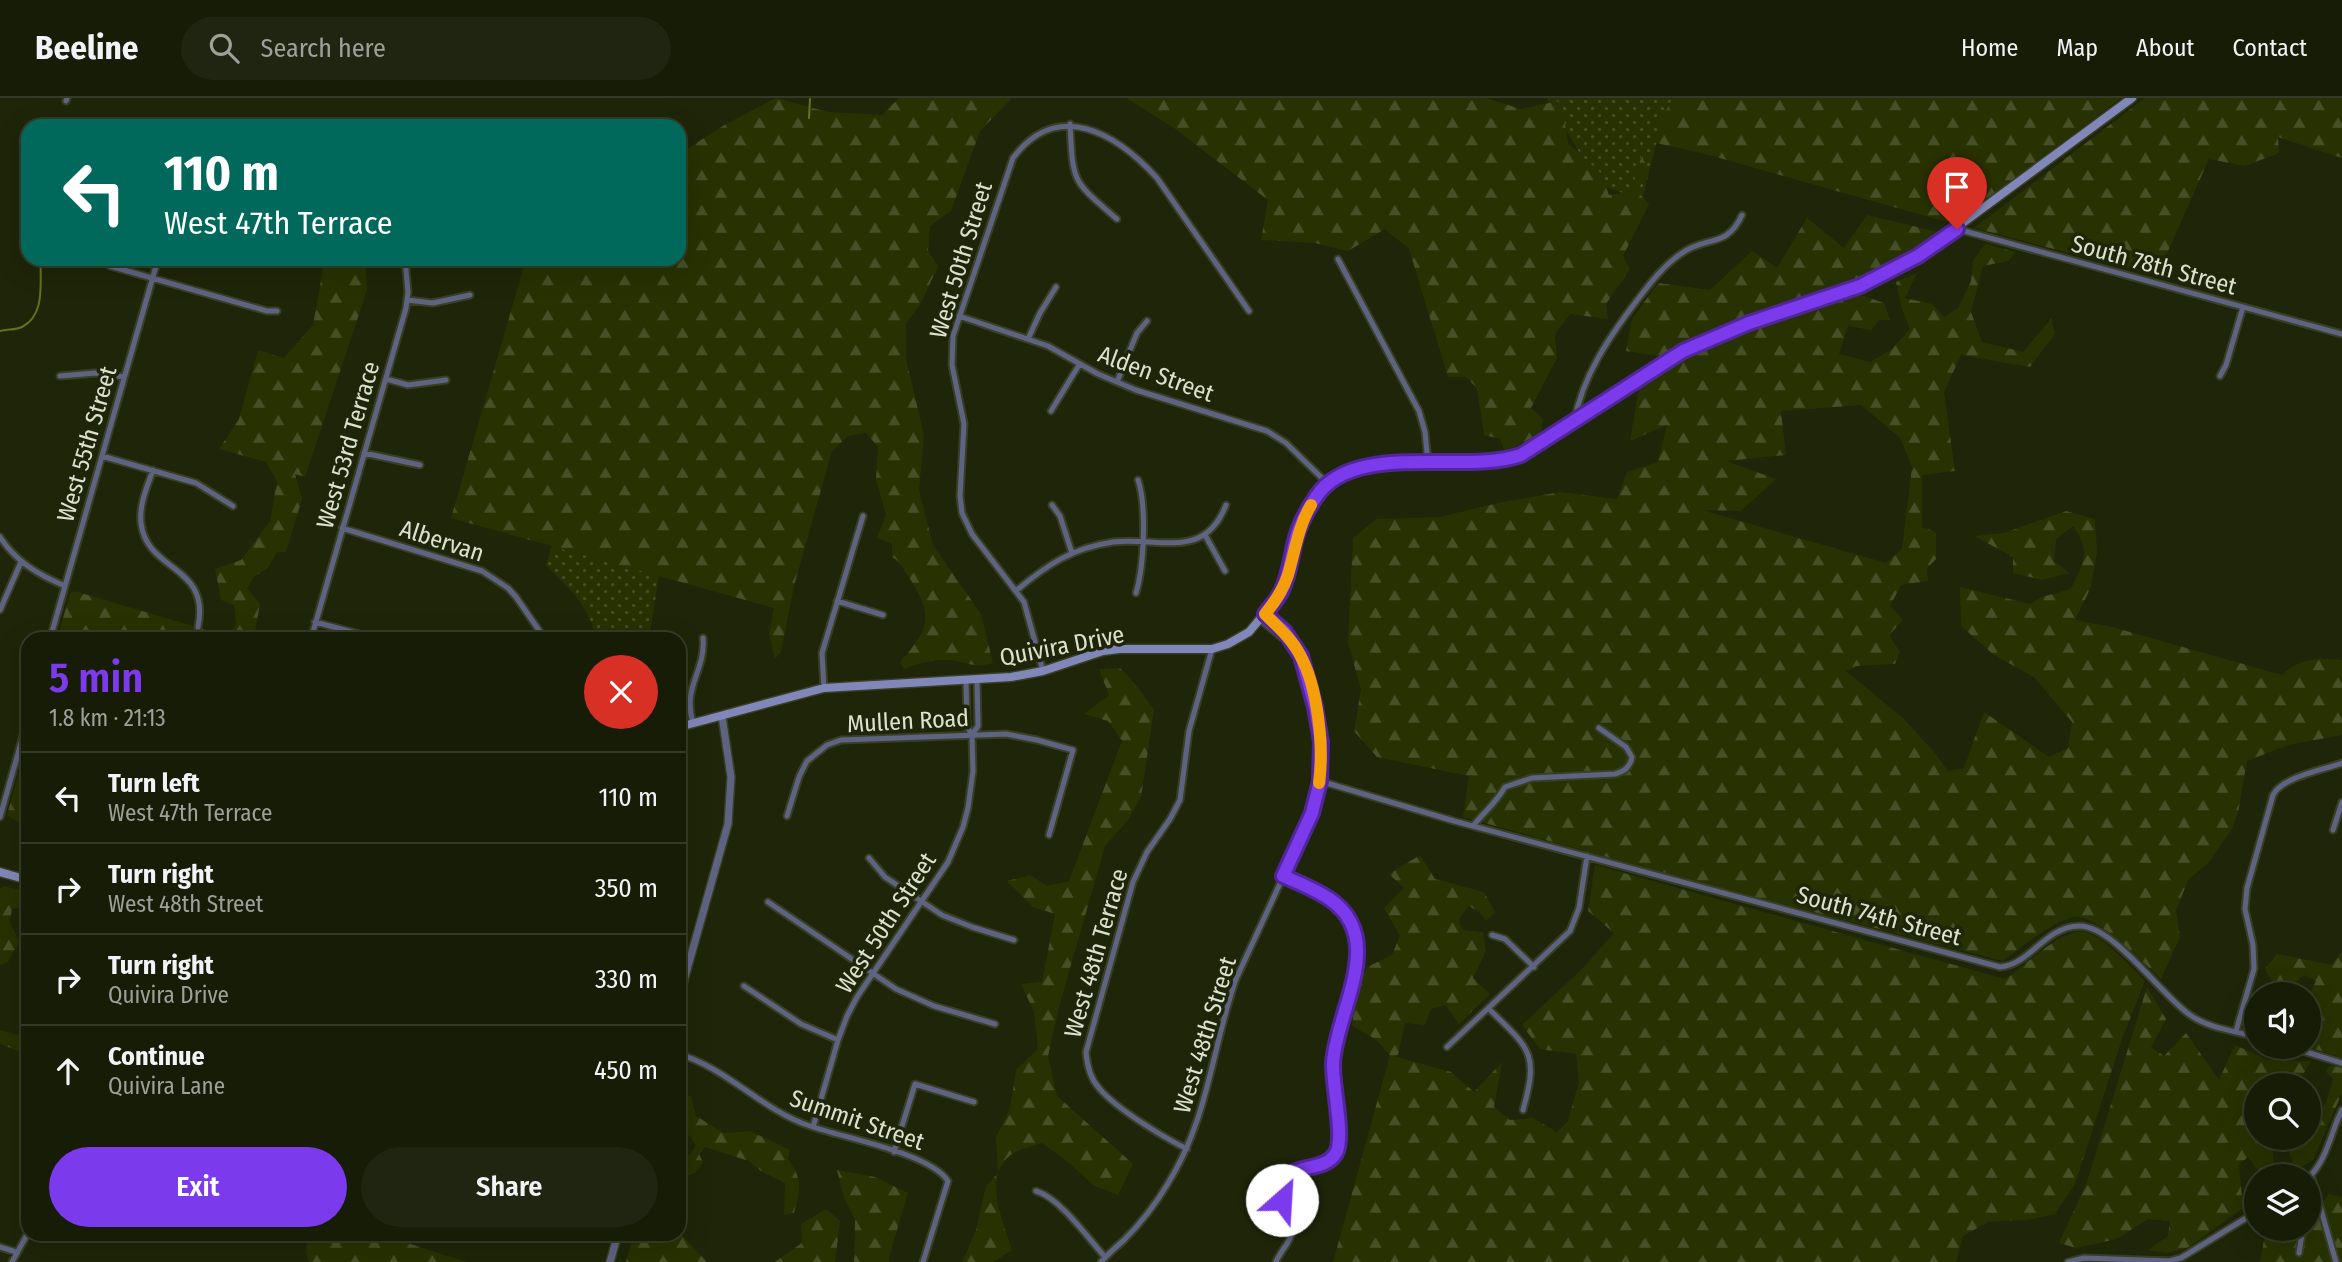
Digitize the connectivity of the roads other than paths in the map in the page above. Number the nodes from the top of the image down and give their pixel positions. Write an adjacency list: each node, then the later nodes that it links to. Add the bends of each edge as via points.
1 (2132, 98): 5 (main road, Quivira Drive)
2 (1070, 124): 4 (street, via 1074,176 1080,187); 16 (street, via 1096,129 1140,159); 17 (street, West 50th Street, via 1032,136 1013,158)
3 (1742, 215): 29 (street, via 1728,235 1694,245 1659,272 1599,354 1582,388)
4 (1117, 219)
5 (1957, 229): 14 (street, South 78th Street); 29 (main road, Quivira Drive, via 1918,256 1860,286 1749,323 1683,351)
6 (1338, 259): 32 (street, via 1419,411)
7 (110, 266): 10 (street)
8 (156, 266): 10 (street, West 55th Street)
9 (406, 266): 13 (street, West 53rd Terrace)
10 (152, 279): 15 (street); 24 (street, West 55th Street)
11 (1056, 287): 20 (street)
12 (470, 295): 13 (street, via 433,303)
13 (407, 300): 25 (street, West 53rd Terrace)
14 (2242, 307): 19 (street, South 78th Street); 23 (street)
15 (277, 310)
16 (1249, 311)
17 (960, 316): 20 (street, Alden Street); 49 (street, West 50th Street, via 951,356 964,424 962,513 972,534)
18 (1147, 321): 27 (street, via 1136,333)
19 (2342, 334)
20 (1028, 339): 21 (street, Alden Street)
21 (1079, 365): 27 (street, Alden Street); 28 (street)
22 (60, 376): 24 (street, via 95,373)
23 (2220, 376)
24 (124, 377): 31 (street, West 55th Street)
25 (386, 379): 26 (street, via 414,385); 30 (street, West 53rd Terrace)
26 (446, 380)
27 (1117, 382): 36 (street, Alden Street, via 1267,431)
28 (1051, 411)
29 (1574, 422): 32 (main road, Quivira Drive, via 1515,457)
30 (364, 453): 33 (street); 41 (street, West 53rd Terrace)
31 (102, 456): 34 (street); 48 (street, West 55th Street)
32 (1428, 463): 36 (main road, Quivira Drive, via 1358,467)
33 (420, 465)
34 (153, 470): 39 (street, via 196,483); 56 (street, via 142,508 144,535 151,549 193,586 200,610)
35 (1138, 480): 44 (street, via 1143,496)
36 (1328, 484): 54 (main road, Quivira Drive, via 1308,510 1280,595)
37 (1052, 505): 45 (street)
38 (1226, 505): 42 (street)
39 (233, 506)
40 (863, 516): 51 (street)
41 (342, 527): 55 (street, West 53rd Terrace); 60 (street, Albervan, via 490,575 516,597)
42 (1205, 535): 44 (street, via 1177,543); 47 (street)
43 (1, 539): 46 (street)
44 (1142, 542): 45 (street, via 1113,542); 50 (street)
45 (1072, 553): 49 (street, via 1049,563)
46 (21, 562): 48 (street); 52 (street)
47 (1225, 571)
48 (65, 586): 57 (street, West 55th Street)
49 (1017, 590): 63 (street, West 50th Street)
50 (1136, 593)
51 (837, 601): 53 (street); 66 (street, via 822,653)
52 (0, 610)
53 (883, 615)
54 (1263, 617): 62 (main road, Quivira Drive, via 1249,632); 74 (street, West 48th Street, via 1288,640 1305,665 1319,724)
55 (315, 622): 58 (street, West 53rd Terrace); 59 (street)
56 (198, 627)
57 (52, 632)
58 (313, 632)
59 (353, 632)
60 (540, 632)
61 (703, 638): 68 (street, via 689,701)
62 (1212, 649): 63 (main road, Quivira Drive, via 1119,649); 107 (street, West 48th Terrace, via 1189,731 1180,800 1146,852 1133,882 1086,1052 1089,1071 1100,1089)
63 (1043, 671): 65 (main road, Quivira Drive)
64 (966, 681): 65 (main road, Quivira Drive); 66 (main road, Quivira Drive); 71 (street, West 50th Street, via 967,726)
65 (977, 681): 71 (street, West 50th Street, via 978,726)
66 (824, 688): 67 (main road, Quivira Drive)
67 (722, 716): 68 (main road, Quivira Drive); 91 (street, via 731,777 728,824)
68 (693, 723): 69 (main road, Quivira Drive)
69 (686, 725)
70 (1599, 728): 78 (street, via 1626,747 1632,757 1624,771 1532,778 1505,787)
71 (972, 735): 76 (street, Mullen Road, via 854,739 827,745 802,770); 80 (street, Mullen Road, via 1017,735 1073,750); 87 (street, West 50th Street, via 972,789 963,827 948,862)
72 (21, 743): 77 (street)
73 (2342, 763): 96 (street, via 2289,781 2273,795 2248,888 2245,909 2254,969)
74 (1320, 781): 78 (street, South 74th Street); 84 (street, West 48th Street, via 1312,813)
75 (2342, 802): 79 (street)
76 (787, 816)
77 (0, 817)
78 (1473, 826): 81 (street, South 74th Street)
79 (2333, 830)
80 (1049, 835)
81 (1587, 856): 90 (street, via 1570,931); 96 (street, South 74th Street, via 2000,967 2017,962 2055,932 2086,926 2108,936 2188,1013)
82 (869, 858): 87 (street, via 879,872)
83 (0, 872): 85 (main road)
84 (1283, 876): 107 (street, West 48th Street, via 1236,979 1206,1097); 123 (street, via 1337,905 1352,925 1358,956 1334,1061 1340,1142 1330,1160 1295,1171 1285,1180 1282,1200 1293,1227)
85 (21, 878)
86 (768, 902): 92 (street)
87 (922, 902): 89 (street, via 956,921); 92 (street, West 50th Street)
88 (1492, 935): 90 (street, via 1505,939)
89 (1014, 940)
90 (1534, 967): 94 (street)
91 (686, 973)
92 (873, 974): 95 (street, via 934,1006); 98 (street, West 50th Street)
93 (744, 986): 98 (street, via 801,1024)
94 (1489, 1009): 99 (street); 104 (street, via 1529,1054 1532,1074)
95 (995, 1024)
96 (2236, 1031): 97 (street, South 74th Street)
97 (2244, 1033)
98 (838, 1040): 106 (street, West 50th Street)
99 (1447, 1047)
100 (686, 1057): 106 (street, Summit Street, via 712,1068 782,1115)
101 (2321, 1057): 102 (street)
102 (2342, 1063)
103 (974, 1102): 108 (street, via 915,1084)
104 (1523, 1110)
105 (2342, 1111): 109 (street)
106 (813, 1127): 108 (street, Summit Street)
107 (1186, 1149): 119 (street, West 48th Street, via 1155,1203)
108 (894, 1152): 122 (street, Summit Street, via 923,1161 948,1181)
109 (2320, 1164)
110 (1036, 1191): 119 (street, via 1056,1203)
111 (2321, 1212): 125 (street)
112 (2244, 1219): 124 (street, via 2169,1261 2084,1258)
113 (23, 1241): 117 (street)
114 (616, 1241): 121 (street)
115 (2301, 1241): 118 (street)
116 (0, 1247): 117 (street)
117 (16, 1252): 120 (street)
118 (2299, 1253)
119 (1103, 1259)
120 (12, 1262)
121 (610, 1262)
122 (923, 1262)
123 (1276, 1262)
124 (2068, 1262)
125 (2336, 1262)

